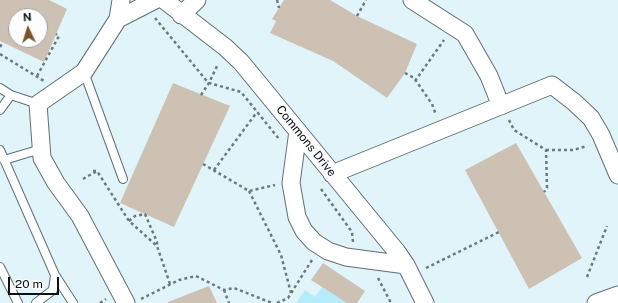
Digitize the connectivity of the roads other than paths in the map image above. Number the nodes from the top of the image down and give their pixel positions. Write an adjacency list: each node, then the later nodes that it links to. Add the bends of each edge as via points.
1 (121, 0): 7 (street)
2 (164, 0): 6 (street, Commons Drive)
3 (198, 0): 6 (street)
4 (412, 0): 12 (street, via 465,34 489,76)
5 (149, 3): 7 (street)
6 (181, 14): 14 (street, Commons Drive, via 241,62)
7 (118, 19): 8 (street)
8 (84, 72): 11 (street); 20 (lane)
9 (0, 88): 10 (lane)
10 (11, 95): 11 (lane); 13 (lane)
11 (38, 104): 15 (street)
12 (501, 106): 18 (street); 19 (street, via 552,85 590,118)
13 (0, 110)
14 (298, 131): 18 (street, Commons Drive); 22 (street, via 291,183 297,217 304,231 328,251 346,257 375,260)
15 (40, 149): 17 (lane); 25 (street, via 42,158 56,183 80,216)
16 (0, 150): 17 (lane)
17 (4, 160): 23 (lane)
18 (332, 174): 22 (street, Commons Drive)
19 (618, 175)
20 (123, 179)
21 (0, 268): 26 (lane)
22 (408, 270): 29 (street, Commons Drive)
23 (55, 275): 27 (lane, via 53,290); 28 (lane)
24 (618, 295): 30 (street)
25 (133, 301)
26 (18, 303)
27 (36, 303)
28 (73, 303)
29 (425, 303)
30 (596, 303)

